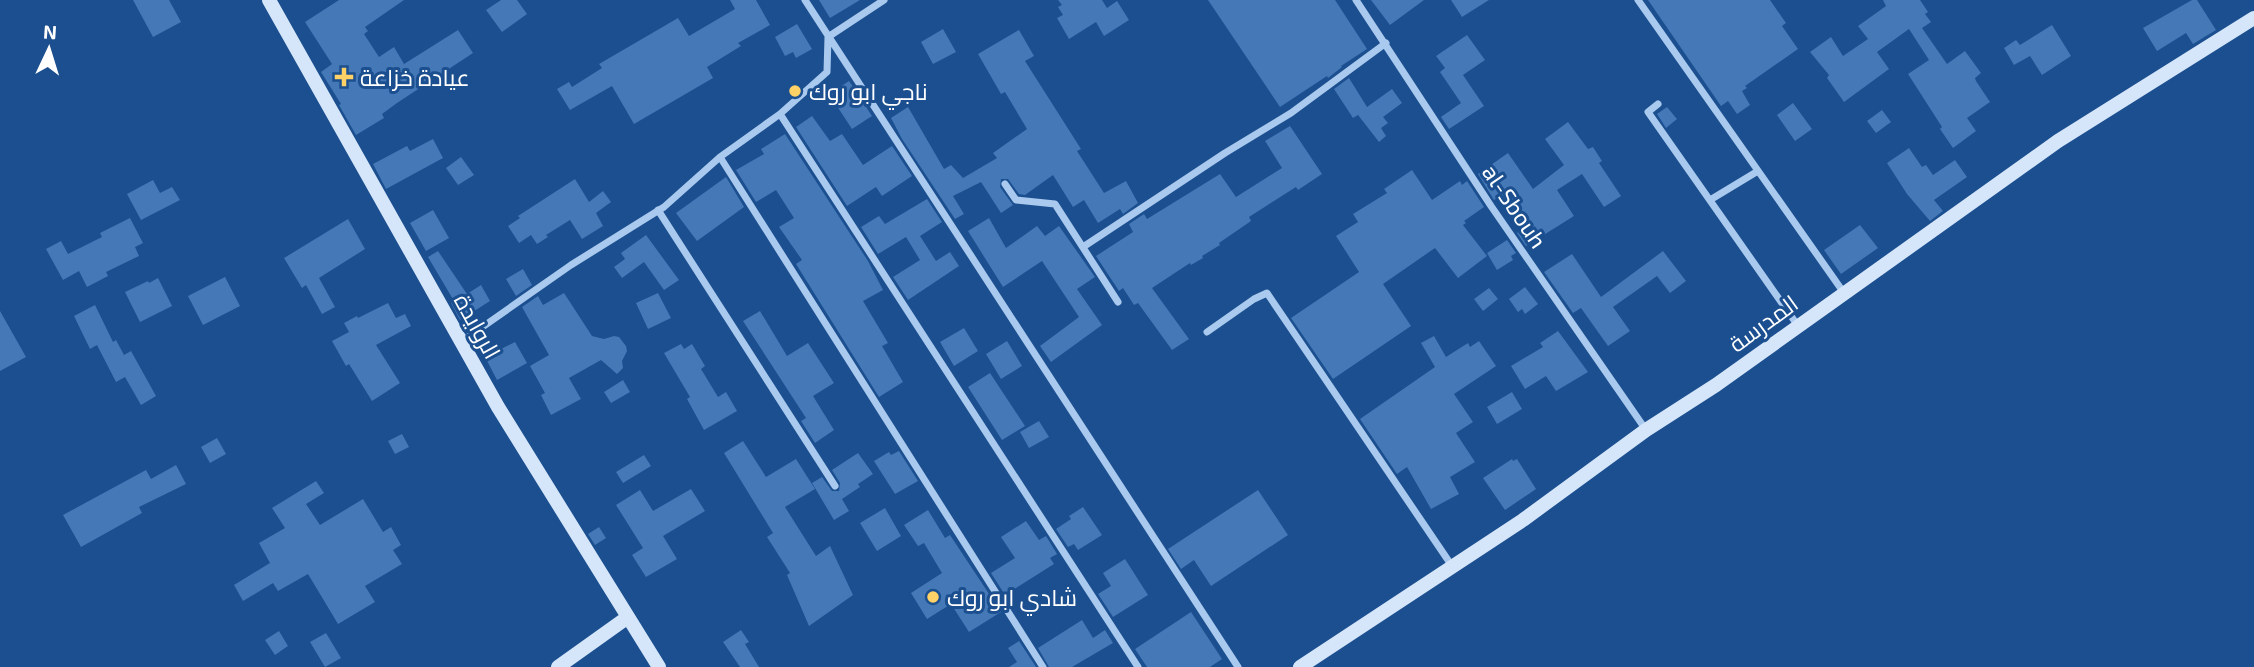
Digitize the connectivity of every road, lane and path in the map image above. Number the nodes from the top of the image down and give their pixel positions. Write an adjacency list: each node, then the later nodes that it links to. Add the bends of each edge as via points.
1 (269, 0): 21 (street, الروايدة)
2 (805, 0): 7 (street)
3 (884, 0): 7 (street)
4 (1356, 0): 8 (street, al-Sbouh)
5 (1638, 0): 12 (street)
6 (2254, 18): 17 (street, المدرسة, via 2058,141)
7 (828, 37): 10 (street, via 827,72); 30 (street)
8 (1386, 43): 16 (street, via 1291,113); 22 (street, al-Sbouh, via 1490,206)
9 (1658, 104): 14 (street, via 1648,112)
10 (780, 114): 11 (street); 29 (street)
11 (719, 157): 15 (street); 28 (street)
12 (1758, 171): 14 (street); 17 (street)
13 (1005, 184): 16 (street, via 1016,200 1055,204)
14 (1710, 200): 19 (street)
15 (658, 211): 21 (street); 23 (street)
16 (1083, 247): 18 (street)
17 (1844, 293): 19 (street, المدرسة)
18 (1118, 302)
19 (1798, 326): 22 (street, المدرسة)
20 (1207, 332): 24 (street, via 1267,293)
21 (461, 342): 25 (street, الروايدة)
22 (1646, 430): 24 (street, المدرسة)
23 (835, 486)
24 (1452, 567): 31 (street, المدرسة)
25 (628, 617): 26 (street); 27 (street, الروايدة)
26 (558, 667)
27 (659, 667)
28 (1043, 667)
29 (1138, 667)
30 (1238, 667)
31 (1300, 667)

